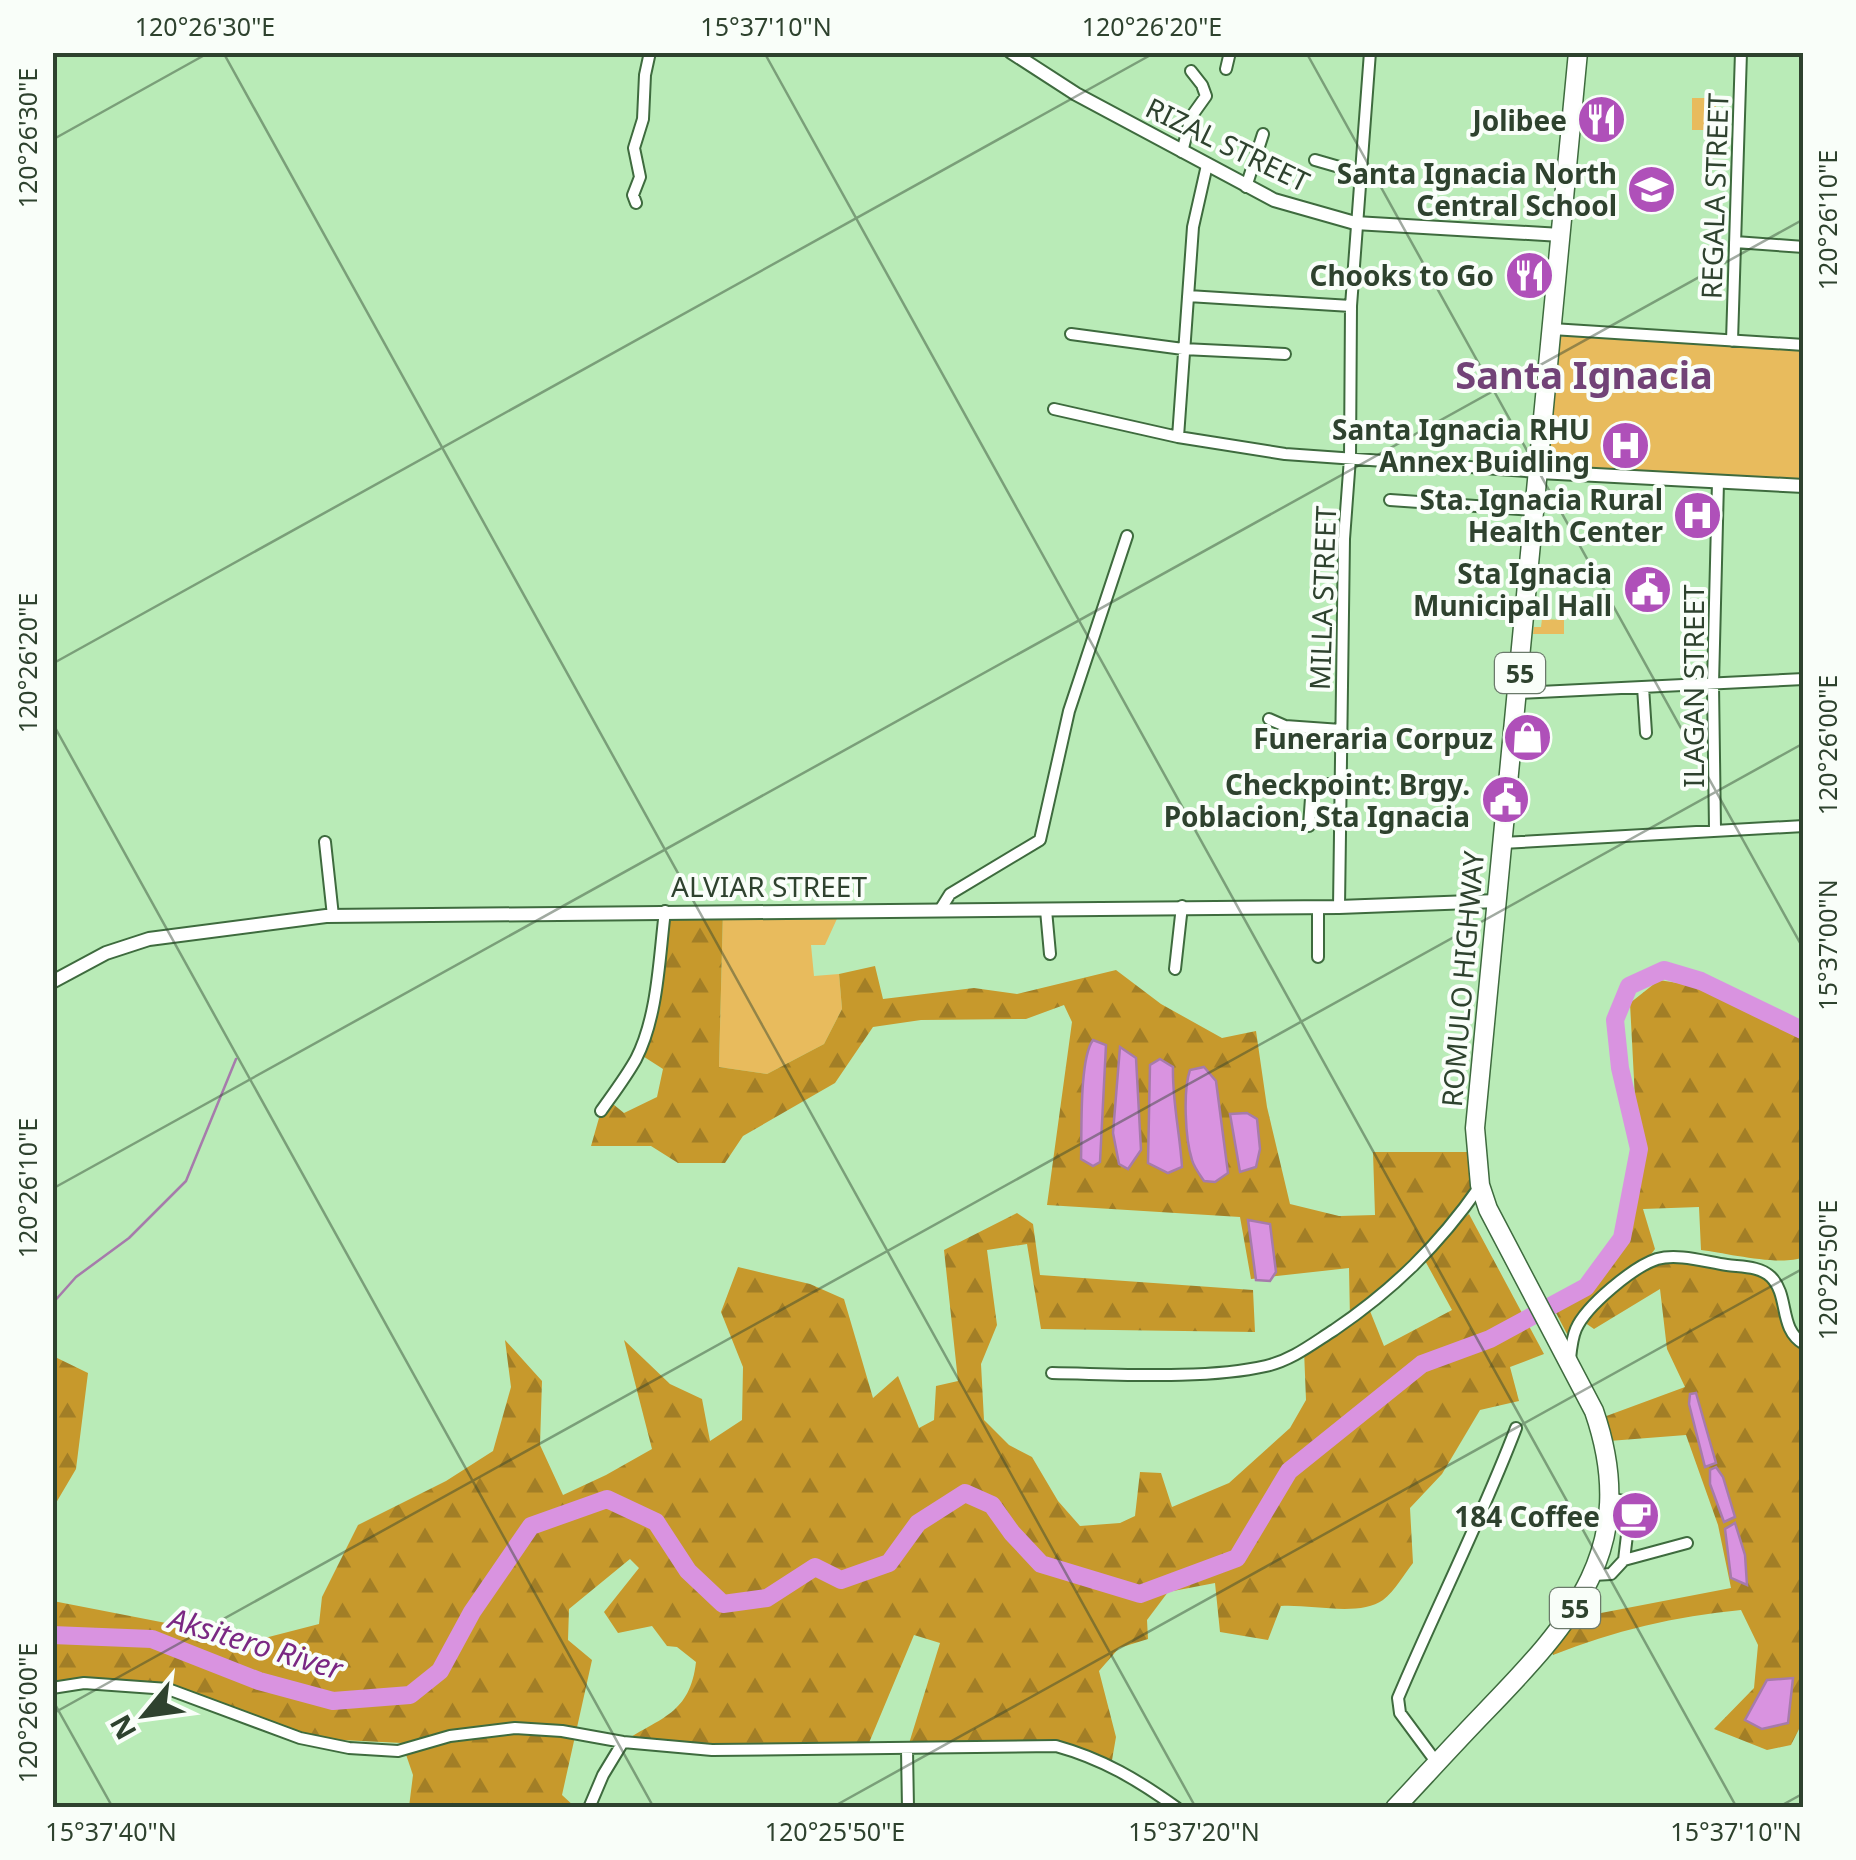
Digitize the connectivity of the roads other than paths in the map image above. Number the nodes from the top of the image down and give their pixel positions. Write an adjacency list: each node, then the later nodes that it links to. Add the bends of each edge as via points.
1 (650, 52): 15 (street, via 634,148)
2 (1010, 52): 10 (street, RIZAL STREET)
3 (1230, 52): 7 (street)
4 (1370, 52): 13 (street, MILLA STREET)
5 (1578, 52): 17 (highway, ROMULO HIGHWAY / 55)
6 (1741, 52): 18 (street, REGALA STREET)
7 (1226, 69)
8 (1191, 71): 10 (street, via 1206,96 1191,116)
9 (1263, 134): 14 (street)
10 (1182, 152): 12 (street, RIZAL STREET)
11 (1315, 160): 13 (street)
12 (1207, 165): 14 (street, RIZAL STREET); 20 (street)
13 (1360, 174): 16 (street, MILLA STREET)
14 (1246, 187): 16 (street, RIZAL STREET)
15 (636, 203)
16 (1356, 224): 17 (street, RIZAL STREET); 21 (street, MILLA STREET)
17 (1561, 235): 22 (highway, ROMULO HIGHWAY / 55)
18 (1735, 242): 19 (street); 24 (street, REGALA STREET)
19 (1804, 247)
20 (1188, 296): 21 (street); 26 (street)
21 (1352, 306): 30 (street, MILLA STREET)
22 (1552, 328): 24 (street); 31 (highway, ROMULO HIGHWAY / 55)
23 (1070, 334): 26 (street)
24 (1732, 341): 25 (street)
25 (1804, 345)
26 (1183, 349): 27 (street); 29 (street)
27 (1285, 354)
28 (1054, 408): 29 (street)
29 (1178, 437): 30 (street)
30 (1350, 458): 31 (street); 42 (street, MILLA STREET)
31 (1539, 472): 32 (street); 35 (highway, ROMULO HIGHWAY / 55)
32 (1718, 482): 33 (street); 38 (street, ILAGAN STREET)
33 (1804, 486)
34 (1390, 500): 35 (street)
35 (1536, 510): 40 (highway, ROMULO HIGHWAY / 55)
36 (1127, 536): 54 (street, via 1066,722 1040,840 950,894)
37 (1804, 679): 38 (street)
38 (1713, 684): 39 (street); 47 (street, ILAGAN STREET)
39 (1643, 687): 40 (street); 43 (street)
40 (1519, 693): 49 (highway, ROMULO HIGHWAY / 55)
41 (1270, 719): 42 (street)
42 (1341, 730): 44 (street, MILLA STREET)
43 (1646, 732)
44 (1341, 784): 45 (street, via 1312,784); 53 (street, MILLA STREET)
45 (1308, 826)
46 (1804, 826): 47 (street)
47 (1715, 830): 49 (street)
48 (325, 842): 57 (street)
49 (1502, 843): 50 (highway, ROMULO HIGHWAY / 55)
50 (1498, 901): 53 (street, ALVIAR STREET); 63 (highway, ROMULO HIGHWAY / 55, via 1476,1128)
51 (1182, 906): 52 (street, ALVIAR STREET); 55 (street, ALVIAR STREET); 60 (street)
52 (1318, 906): 53 (street, ALVIAR STREET); 59 (street)
53 (1340, 906)
54 (940, 910): 55 (street, ALVIAR STREET); 56 (street, ALVIAR STREET)
55 (1046, 910): 58 (street)
56 (664, 911): 57 (street, ALVIAR STREET); 62 (street, via 644,1041)
57 (333, 916): 61 (street, ALVIAR STREET, via 149,940 106,953)
58 (1050, 954)
59 (1318, 958)
60 (1175, 970)
61 (52, 982)
62 (601, 1111)
63 (1480, 1186): 65 (highway, ROMULO HIGHWAY / 55); 66 (street, via 1439,1242 1386,1293 1285,1360 1168,1374)
64 (1804, 1344): 65 (street, via 1788,1328 1772,1278 1760,1270 1660,1258 1627,1276 1581,1320)
65 (1566, 1359): 68 (highway, ROMULO HIGHWAY / 55, via 1603,1436)
66 (1052, 1373)
67 (1516, 1428): 75 (street, via 1398,1698 1402,1716)
68 (1610, 1498): 70 (street, via 1630,1510); 71 (highway, ROMULO HIGHWAY / 55)
69 (1687, 1543): 70 (street)
70 (1624, 1560): 71 (street, via 1612,1574)
71 (1593, 1575): 75 (highway, ROMULO HIGHWAY / 55, via 1555,1637)
72 (52, 1688): 73 (street, via 84,1683 168,1689 300,1738 349,1748 398,1750 515,1728)
73 (623, 1742): 74 (street, via 712,1750); 76 (street)
74 (906, 1750): 77 (street); 78 (street, via 1056,1746 1120,1770)
75 (1437, 1763): 79 (highway, ROMULO HIGHWAY / 55)
76 (589, 1808)
77 (908, 1808)
78 (1177, 1808)
79 (1395, 1808)

